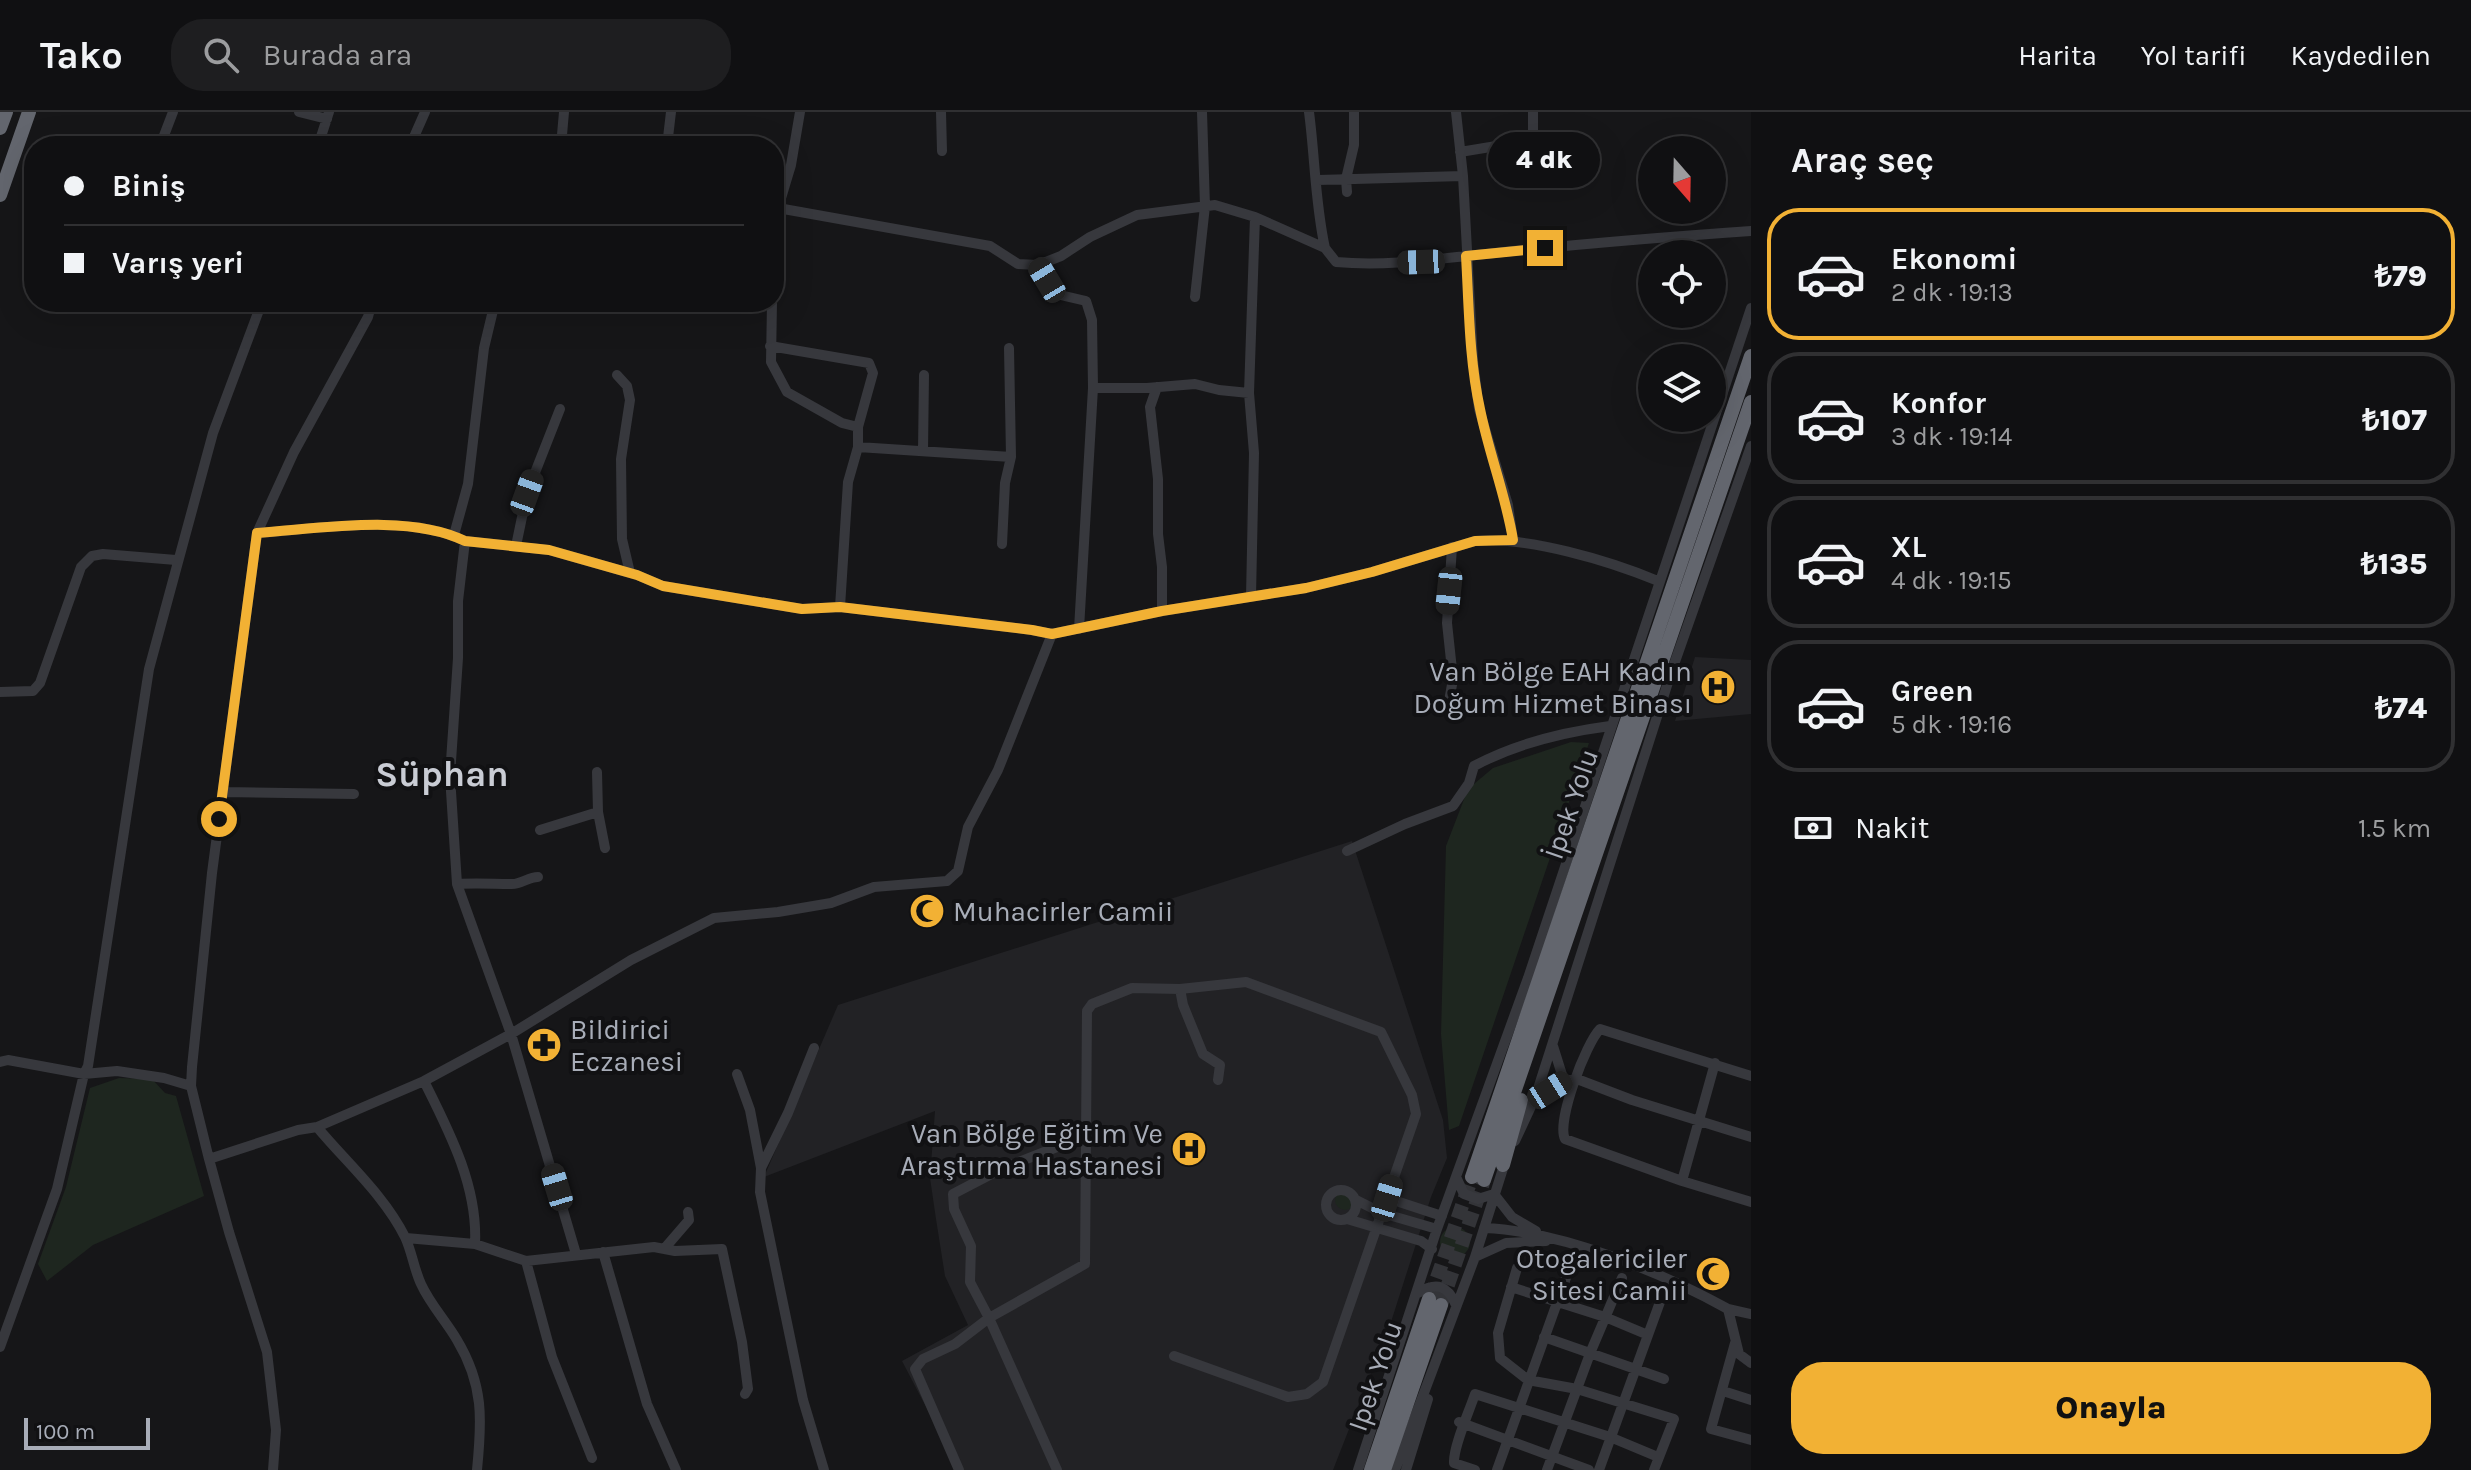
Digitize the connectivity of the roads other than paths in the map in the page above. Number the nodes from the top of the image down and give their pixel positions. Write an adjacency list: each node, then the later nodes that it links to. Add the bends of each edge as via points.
1 (6, 112): 16 (highway)
2 (29, 112): 29 (highway)
3 (173, 112): 17 (street)
4 (299, 112): 15 (street)
5 (425, 112): 19 (street)
6 (564, 112): 20 (street)
7 (671, 112): 21 (street)
8 (800, 112): 27 (street)
9 (941, 112): 22 (street)
10 (1202, 112): 30 (street)
11 (1309, 112): 26 (street)
12 (1354, 112): 25 (street)
13 (1456, 112): 23 (street)
14 (1533, 112): 23 (street, via 1533,140)
15 (328, 115): 18 (street)
16 (0, 128)
17 (164, 136)
18 (321, 136)
19 (414, 136)
20 (562, 136)
21 (668, 136)
22 (942, 151)
23 (1460, 152): 24 (street)
24 (1463, 176): 25 (street); 35 (street)
25 (1346, 179): 26 (street); 28 (street)
26 (1318, 180): 34 (street)
27 (784, 184)
28 (1347, 192)
29 (0, 195)
30 (1205, 206): 32 (street); 36 (street, via 1137,215); 37 (street)
31 (784, 207): 36 (street, via 990,246 1018,264)
32 (1255, 217): 34 (street); 50 (street)
33 (1751, 231): 35 (street)
34 (1325, 248): 35 (street, via 1336,262 1359,264)
35 (1466, 256): 60 (street, via 1479,409)
36 (1038, 265): 49 (street, via 1056,294 1086,301 1092,320)
37 (1195, 297)
38 (1751, 308): 67 (street)
39 (258, 312): 65 (street, via 213,433)
40 (369, 312): 58 (street)
41 (493, 312): 59 (street, via 468,484)
42 (772, 312): 43 (street)
43 (770, 346): 53 (street, via 771,362 787,392); 53 (street, via 869,363 873,373)
44 (1009, 348): 57 (street)
45 (1751, 356): 77 (highway, İpek Yolu, via 1478,1179)
46 (617, 375): 66 (street, via 630,400 621,459 622,539)
47 (924, 375): 56 (street)
48 (1157, 387): 49 (street); 50 (street, via 1195,384); 70 (street, via 1150,407)
49 (1093, 388): 71 (street)
50 (1249, 393): 68 (street, via 1254,453)
51 (1751, 402): 77 (highway, İpek Yolu)
52 (560, 409): 63 (street, via 527,493)
53 (858, 427): 55 (street)
54 (1751, 446): 88 (street)
55 (858, 447): 56 (street); 69 (street, via 848,482)
56 (923, 451): 57 (street)
57 (1011, 457): 62 (street)
58 (257, 533): 59 (street, via 367,526); 78 (street)
59 (454, 535): 61 (street)
60 (1513, 540): 64 (street); 67 (street)
61 (465, 541): 63 (street); 85 (street, via 450,776)
62 (1002, 544)
63 (516, 546): 66 (street)
64 (1452, 547): 68 (street, via 1320,585); 74 (street, via 1447,623 1453,679)
65 (176, 560): 73 (street, via 92,556 81,567 40,683 33,691); 92 (street, via 149,669)
66 (630, 573): 69 (street, via 663,586 802,609)
67 (1658, 581): 75 (street)
68 (1251, 597): 70 (street)
69 (840, 607): 72 (street)
70 (1162, 611): 71 (street)
71 (1079, 629): 72 (street)
72 (1052, 634): 87 (street, via 998,770 968,827 958,871 947,881 874,887 831,903 714,918 631,960)
73 (0, 692)
74 (1448, 707)
75 (1610, 726): 83 (street, via 1497,753 1474,766 1453,806); 108 (street, via 1528,978)
76 (597, 772): 80 (street)
77 (1620, 788): 106 (highway)
78 (223, 792): 79 (street); 99 (street)
79 (354, 794)
80 (598, 812): 81 (street); 82 (street)
81 (540, 830)
82 (605, 848)
83 (1347, 851)
84 (538, 877): 85 (street, via 511,884)
85 (457, 884): 87 (street)
86 (1180, 989): 96 (street, via 1203,1054 1220,1065); 103 (street, via 1132,988 1087,1011); 111 (street, via 1246,982 1381,1032 1416,1108)
87 (511, 1034): 97 (street); 128 (street)
88 (1552, 1045): 98 (street); 100 (street)
89 (814, 1048): 107 (street)
90 (0, 1062): 92 (street)
91 (1715, 1063): 94 (street); 95 (street, via 1600,1029 1591,1037); 101 (street)
92 (84, 1074): 99 (street, via 117,1071); 146 (street, via 57,1189)
93 (737, 1074): 107 (street)
94 (1751, 1076)
95 (1577, 1079): 98 (street); 101 (street); 109 (street, via 1563,1116 1565,1139)
96 (1218, 1080)
97 (424, 1081): 102 (street); 124 (street, via 455,1144 473,1206)
98 (1564, 1081): 100 (street)
99 (191, 1086): 105 (street)
100 (1535, 1098): 106 (street)
101 (1700, 1121): 104 (street); 109 (street)
102 (317, 1127): 105 (street); 122 (street, via 380,1198)
103 (1085, 1136): 142 (street, via 1085,1264); 142 (street, via 953,1194 971,1246 970,1282)
104 (1751, 1137)
105 (209, 1159): 168 (street, via 267,1352 276,1430)
106 (1503, 1165): 110 (street)
107 (761, 1168): 171 (street, via 760,1192 783,1312)
108 (1456, 1175): 110 (street, via 1460,1189 1471,1198); 116 (street)
109 (1682, 1181): 113 (street)
110 (1494, 1194): 119 (street); 121 (street, via 1512,1217)
111 (1387, 1198): 115 (street); 116 (street)
112 (1356, 1200): 115 (street); 117 (street, via 1356,1210); 117 (street, via 1341,1189 1327,1197 1331,1217)
113 (1751, 1202)
114 (688, 1212): 125 (street, via 689,1220)
115 (1382, 1213): 118 (street); 120 (street)
116 (1442, 1216): 120 (street)
117 (1347, 1219): 118 (street)
118 (1377, 1226): 126 (street); 148 (street, via 1323,1382 1313,1391 1288,1397)
119 (1484, 1228): 121 (street); 129 (street)
120 (1437, 1229): 126 (street)
121 (1547, 1237): 123 (street)
122 (406, 1238): 124 (street); 169 (street, via 421,1285 472,1367 480,1396)
123 (1564, 1243): 129 (street, via 1506,1243); 139 (street, via 1677,1284)
124 (475, 1244): 130 (street)
125 (664, 1249): 127 (street); 156 (street, via 722,1249 742,1342)
126 (1432, 1249): 136 (street)
127 (603, 1252): 128 (street); 170 (street, via 647,1404)
128 (576, 1254): 130 (street)
129 (1475, 1257): 138 (street)
130 (526, 1261): 167 (street, via 552,1357)
131 (1517, 1268): 134 (street)
132 (1567, 1275): 137 (street)
133 (1622, 1278): 141 (street)
134 (1511, 1287): 137 (street); 153 (street, via 1498,1333 1500,1358)
135 (1664, 1291): 143 (street)
136 (1429, 1299): 138 (street, via 1433,1285 1441,1286); 174 (street); 175 (highway, Ipek Yolu); 176 (highway, Ipek Yolu)
137 (1558, 1301): 141 (street); 144 (street)
138 (1456, 1305): 150 (street)
139 (1728, 1309): 140 (street); 145 (street)
140 (1751, 1314)
141 (1605, 1317): 143 (street); 147 (street)
142 (989, 1318): 172 (street, via 915,1369); 173 (street)
143 (1648, 1335): 151 (street)
144 (1544, 1337): 147 (street); 153 (street)
145 (1736, 1340): 149 (street, via 1739,1354); 155 (street)
146 (0, 1347)
147 (1591, 1351): 151 (street); 154 (street)
148 (1174, 1356)
149 (1751, 1363)
150 (1435, 1369): 177 (street); 178 (street)
151 (1637, 1369): 152 (street); 158 (street)
152 (1664, 1379)
153 (1528, 1380): 154 (street); 159 (street)
154 (1577, 1389): 158 (street); 160 (street)
155 (1723, 1391): 157 (street); 163 (street, via 1711,1429)
156 (745, 1394)
157 (1751, 1400)
158 (1623, 1403): 162 (street); 166 (street, via 1674,1419)
159 (1520, 1409): 160 (street); 161 (street, via 1475,1394); 164 (street)
160 (1565, 1422): 162 (street); 165 (street)
161 (1462, 1423): 164 (street); 179 (street, via 1454,1463)
162 (1610, 1437): 166 (street); 183 (street)
163 (1751, 1440)
164 (1508, 1442): 165 (street); 180 (street)
165 (1552, 1457): 181 (street); 182 (street)
166 (1658, 1457): 184 (street)
167 (592, 1458)
168 (273, 1470)
169 (477, 1470)
170 (676, 1470)
171 (824, 1470)
172 (959, 1470)
173 (1057, 1470)
174 (1358, 1470)
175 (1371, 1470)
176 (1384, 1470)
177 (1395, 1470)
178 (1406, 1470)
179 (1475, 1470)
180 (1497, 1470)
181 (1547, 1470)
182 (1589, 1470)
183 (1599, 1470)
184 (1654, 1470)

